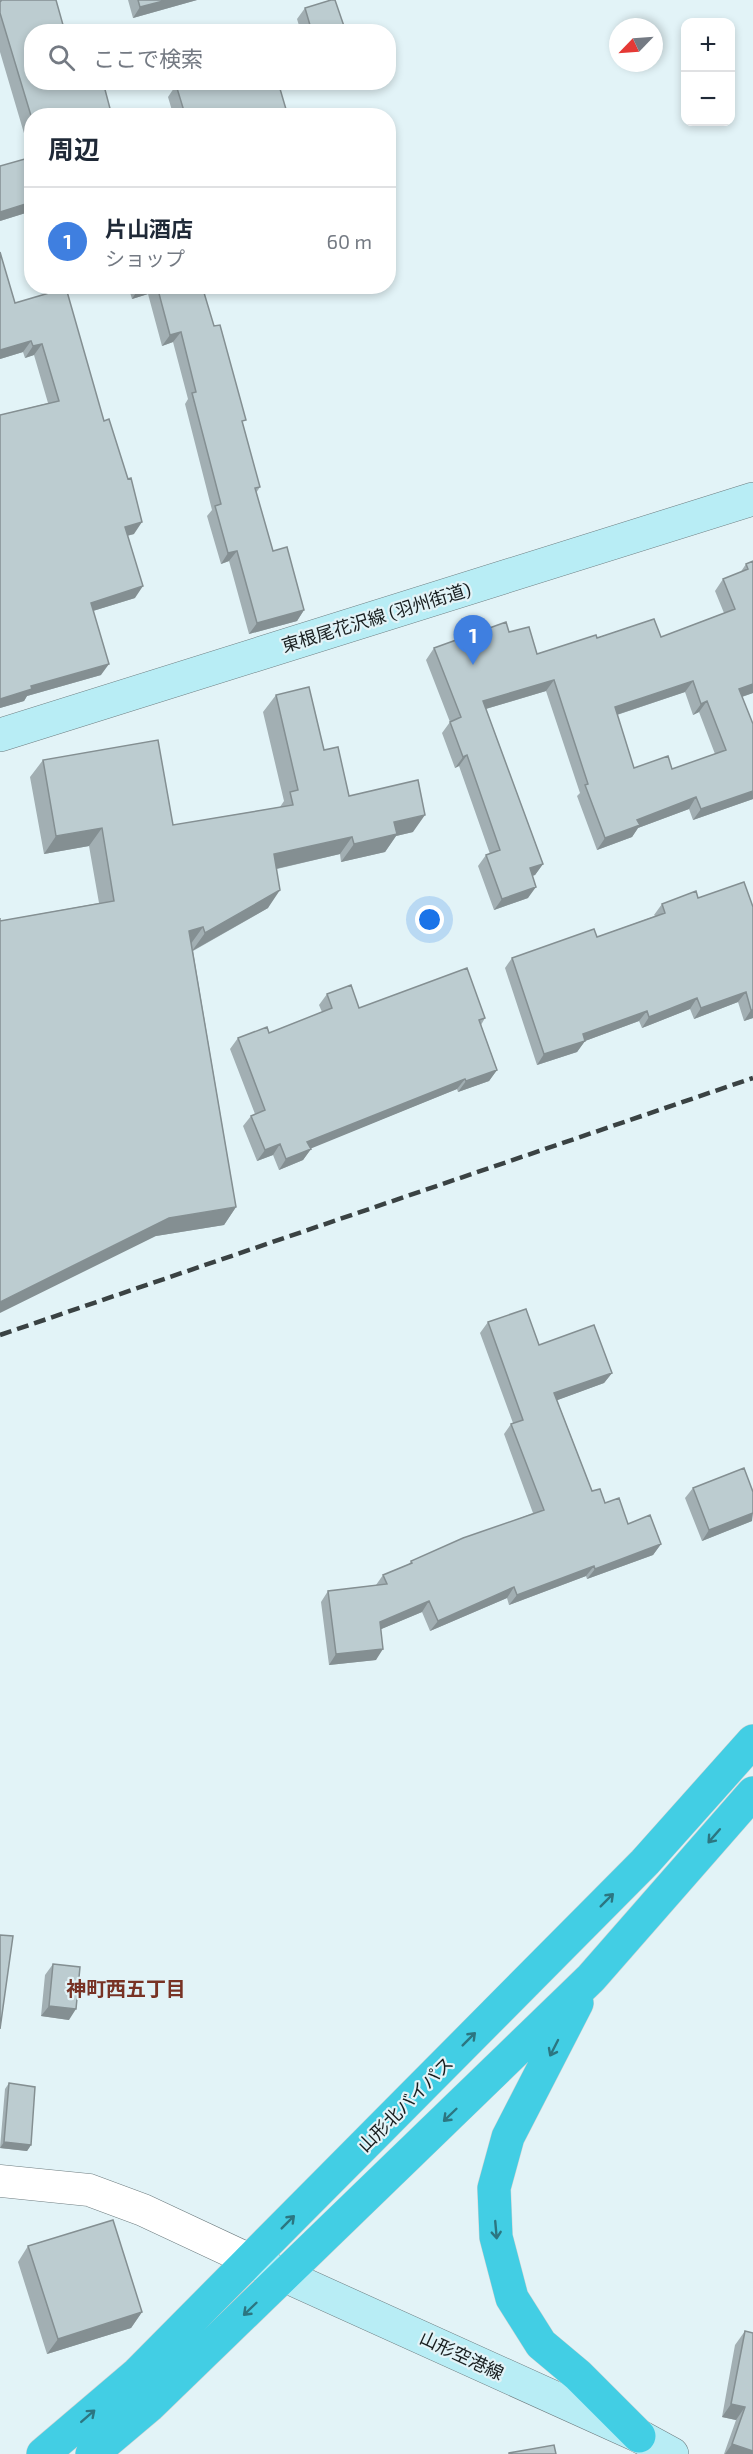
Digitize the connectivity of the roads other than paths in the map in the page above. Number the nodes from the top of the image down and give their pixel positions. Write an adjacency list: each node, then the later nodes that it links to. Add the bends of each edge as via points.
1 (753, 499): 2 (main road, 東根尾花沢線 (羽州街道))
2 (0, 735)
3 (753, 1741): 7 (highway, 山形北バイパス, one-way to 3, via 645,1862)
4 (753, 1792): 5 (highway, one-way to 5)
5 (591, 1978): 8 (highway, one-way to 8); 9 (highway, one-way to 9, via 508,2137 494,2188 496,2237 512,2298 541,2344)
6 (0, 2181): 7 (street, via 89,2190 144,2210)
7 (250, 2260): 8 (main road, 山形空港線); 10 (highway, 山形北バイパス, one-way to 7, via 137,2374)
8 (286, 2275): 9 (main road, 山形空港線); 11 (highway, one-way to 11)
9 (639, 2436): 12 (main road, 山形空港線)
10 (43, 2454)
11 (93, 2454)
12 (672, 2454)

